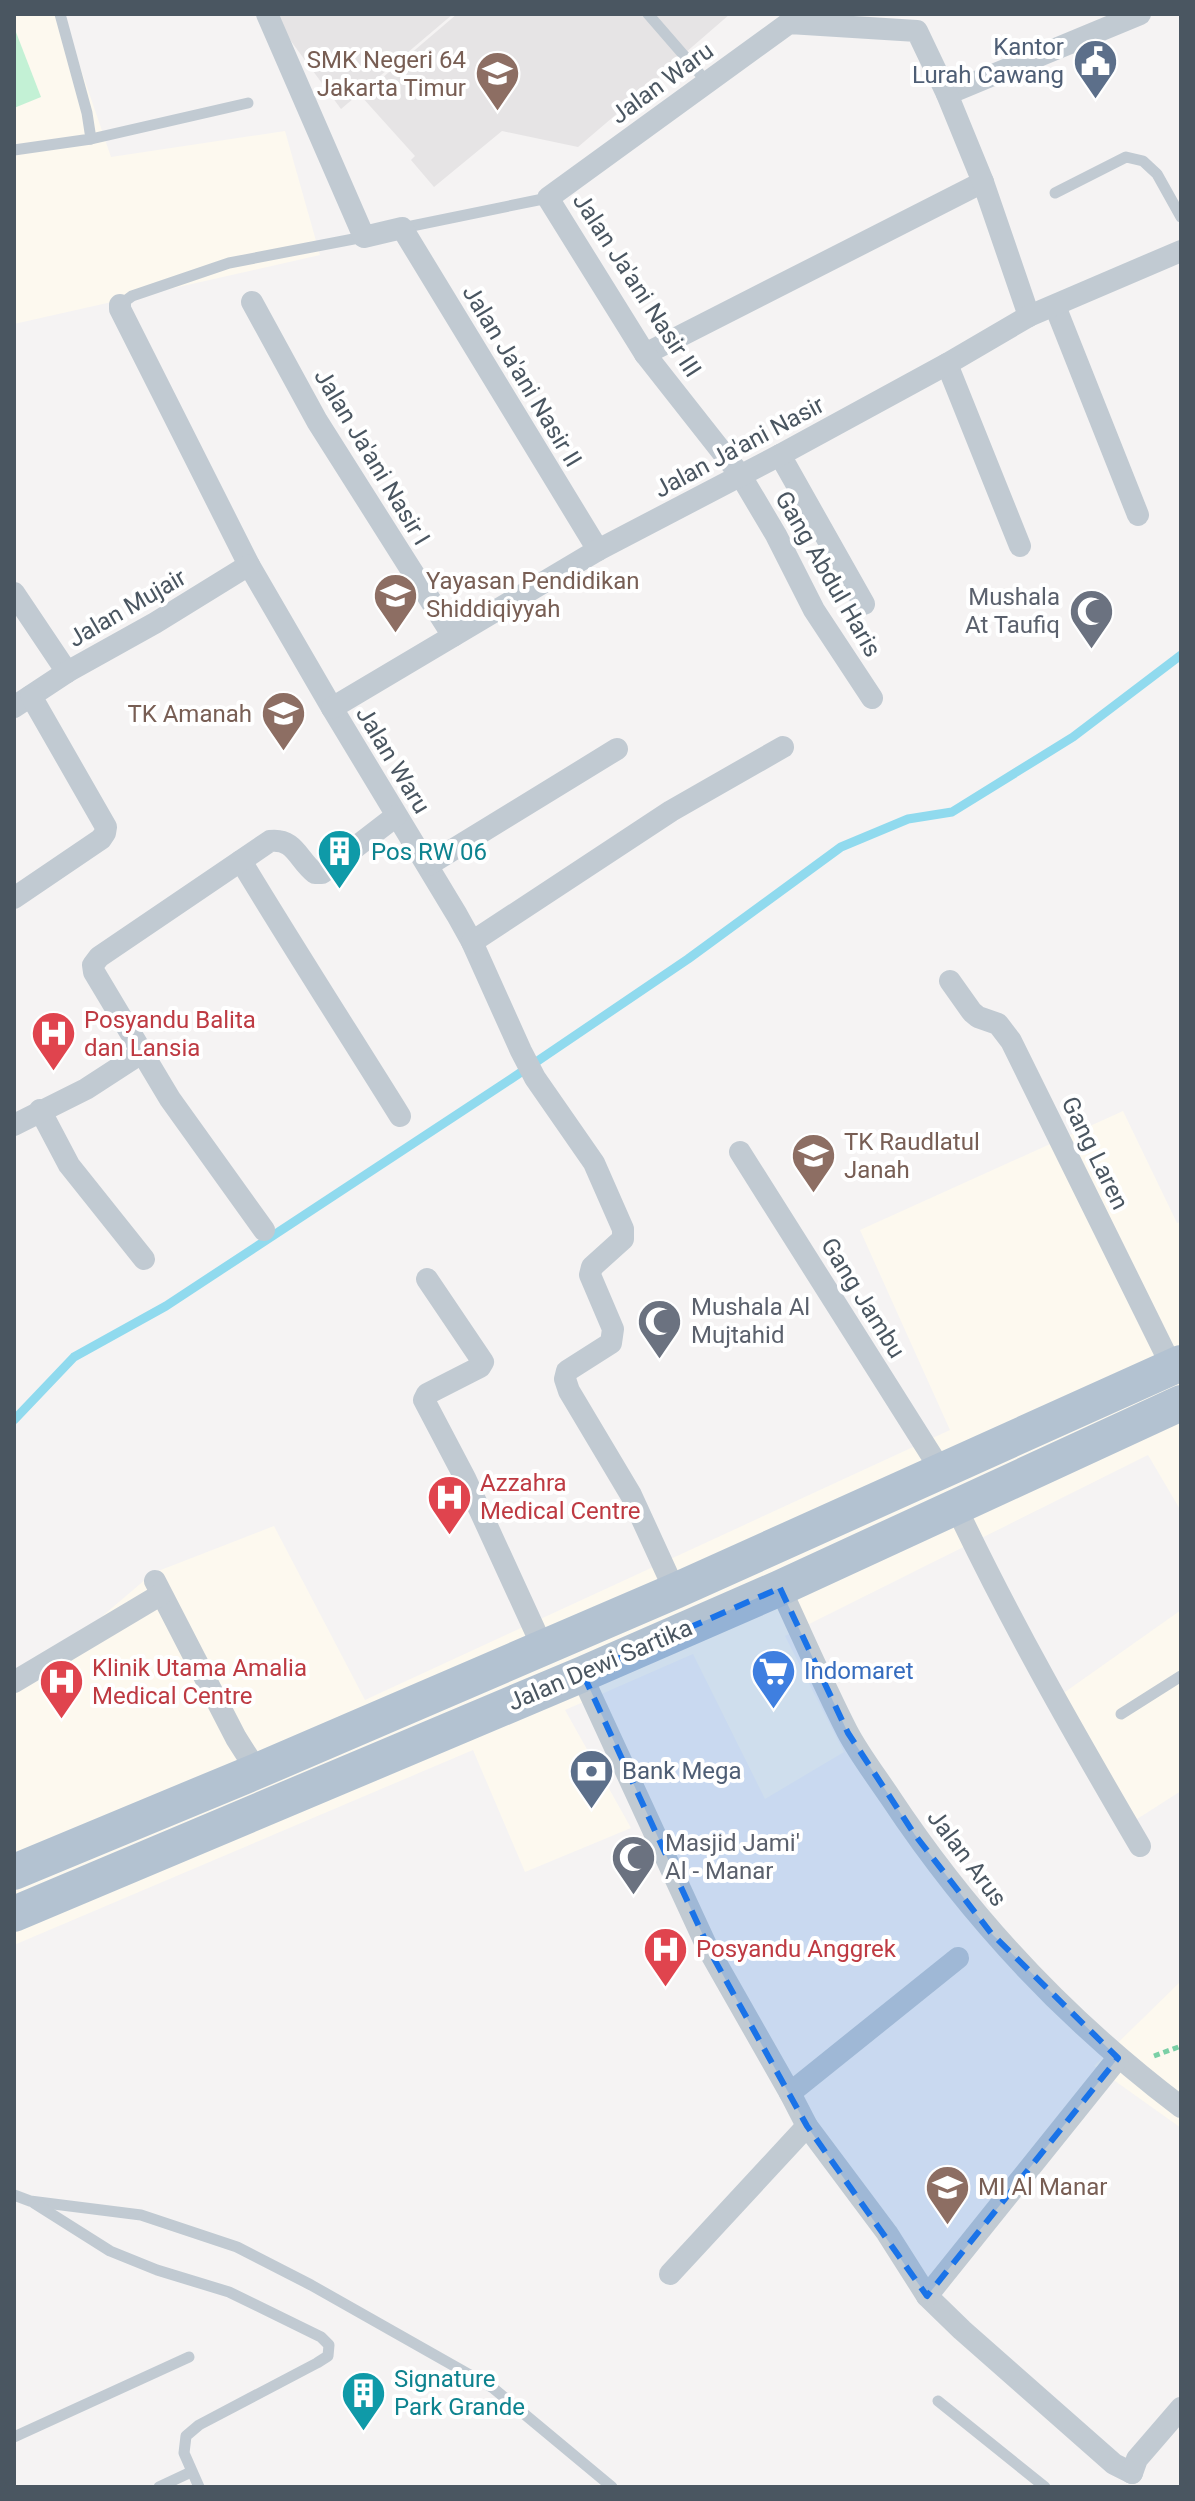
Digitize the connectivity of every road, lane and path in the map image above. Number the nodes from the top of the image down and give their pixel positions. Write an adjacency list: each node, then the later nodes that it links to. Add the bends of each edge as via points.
1 (60, 14): 9 (lane)
2 (267, 14): 16 (street)
3 (648, 14): 6 (lane)
4 (1140, 14): 7 (street)
5 (919, 22): 6 (street, Jalan Waru, via 789,23); 7 (street, Jalan Waru)
6 (707, 82): 13 (street, Jalan Waru)
7 (947, 94): 11 (street, Jalan Waru)
8 (248, 103): 9 (lane)
9 (91, 139): 10 (lane)
10 (14, 150)
11 (983, 182): 21 (street, Jalan Waru); 22 (street)
12 (1055, 193): 14 (lane, via 1126,157 1143,161 1157,174)
13 (548, 198): 15 (lane); 22 (street, Jalan Ja'ani Nasir III)
14 (1181, 217)
15 (402, 228): 16 (street); 28 (street, Jalan Ja'ani Nasir II)
16 (364, 237): 19 (lane, via 229,263 132,296)
17 (1181, 251): 20 (street, Jalan Ja'ani Nasir)
18 (252, 302): 32 (street, Jalan Ja'ani Nasir I, via 317,421)
19 (120, 305): 29 (street, Jalan Waru)
20 (1055, 306): 21 (street, Jalan Ja'ani Nasir); 26 (street)
21 (1029, 316): 23 (street, Jalan Ja'ani Nasir)
22 (645, 354): 25 (street, Jalan Ja'ani Nasir III)
23 (947, 364): 24 (street, Jalan Ja'ani Nasir); 27 (street)
24 (780, 455): 25 (street, Jalan Ja'ani Nasir); 31 (street)
25 (741, 476): 28 (street, Jalan Ja'ani Nasir); 34 (street, Gang Abdul Haris, via 814,610)
26 (1138, 515)
27 (1020, 546)
28 (598, 550): 32 (street, Jalan Ja'ani Nasir)
29 (249, 565): 33 (street, Jalan Mujair); 36 (street, Jalan Waru)
30 (14, 593): 33 (street)
31 (864, 604)
32 (453, 636): 36 (street, Jalan Ja'ani Nasir)
33 (67, 672): 35 (street, Jalan Mujair)
34 (872, 698)
35 (22, 702): 42 (street, via 106,827 101,839)
36 (332, 708): 39 (street, Jalan Waru)
37 (783, 747): 43 (street, via 671,811)
38 (617, 749): 41 (street)
39 (396, 816): 40 (street, via 322,873 309,869 293,846 281,840 270,841); 41 (street, Jalan Waru)
40 (241, 861): 45 (street, via 93,965); 47 (street)
41 (428, 865): 43 (street, Jalan Waru)
42 (14, 898)
43 (472, 942): 58 (street, Jalan Waru, via 535,1078 594,1163 623,1229 623,1239 590,1275 613,1329 611,1343 567,1371 565,1379 631,1495)
44 (950, 981): 53 (street, Gang Laren, via 972,1012 998,1024 1011,1041)
45 (143, 1052): 46 (street, via 86,1089); 50 (street, via 170,1099)
46 (40, 1110): 48 (street); 51 (street, via 69,1165)
47 (400, 1116)
48 (14, 1125)
49 (740, 1152): 55 (street, Gang Jambu)
50 (264, 1230)
51 (144, 1259)
52 (427, 1279): 59 (street, via 483,1364 423,1398)
53 (1176, 1365): 55 (main road, Jalan Dewi Sartika)
54 (1181, 1403): 56 (main road, Jalan Dewi Sartika)
55 (942, 1472): 58 (main road, Jalan Dewi Sartika)
56 (956, 1507): 57 (main road, Jalan Dewi Sartika); 65 (street, via 1061,1710)
57 (780, 1588): 60 (main road, Jalan Dewi Sartika); 69 (street, Jalan Arus, via 848,1733 915,1835 991,1933)
58 (675, 1591): 59 (main road, Jalan Dewi Sartika)
59 (543, 1648): 64 (main road, Jalan Dewi Sartika)
60 (581, 1674): 67 (main road, Jalan Dewi Sartika); 70 (street, via 707,1947)
61 (1181, 1676): 63 (lane)
62 (14, 1682): 64 (street, via 158,1588)
63 (1121, 1714)
64 (257, 1771): 66 (main road, Jalan Dewi Sartika)
65 (1140, 1846)
66 (14, 1871)
67 (14, 1914)
68 (958, 1958): 70 (street)
69 (1118, 2058): 71 (street, Jalan Arus); 76 (street)
70 (790, 2093): 72 (street)
71 (1181, 2107)
72 (807, 2126): 75 (street); 76 (street)
73 (14, 2195): 74 (lane)
74 (30, 2201): 81 (lane, via 110,2251 229,2292 329,2345 328,2356 186,2436 184,2453); 85 (lane, via 141,2215 237,2247 493,2388)
75 (670, 2274)
76 (927, 2296): 82 (street)
77 (189, 2357): 80 (lane)
78 (938, 2401): 86 (lane)
79 (1181, 2408): 82 (street, via 1137,2459)
80 (14, 2437)
81 (191, 2472): 83 (lane); 84 (lane)
82 (1135, 2480)
83 (159, 2487)
84 (199, 2487)
85 (612, 2487)
86 (1045, 2487)

